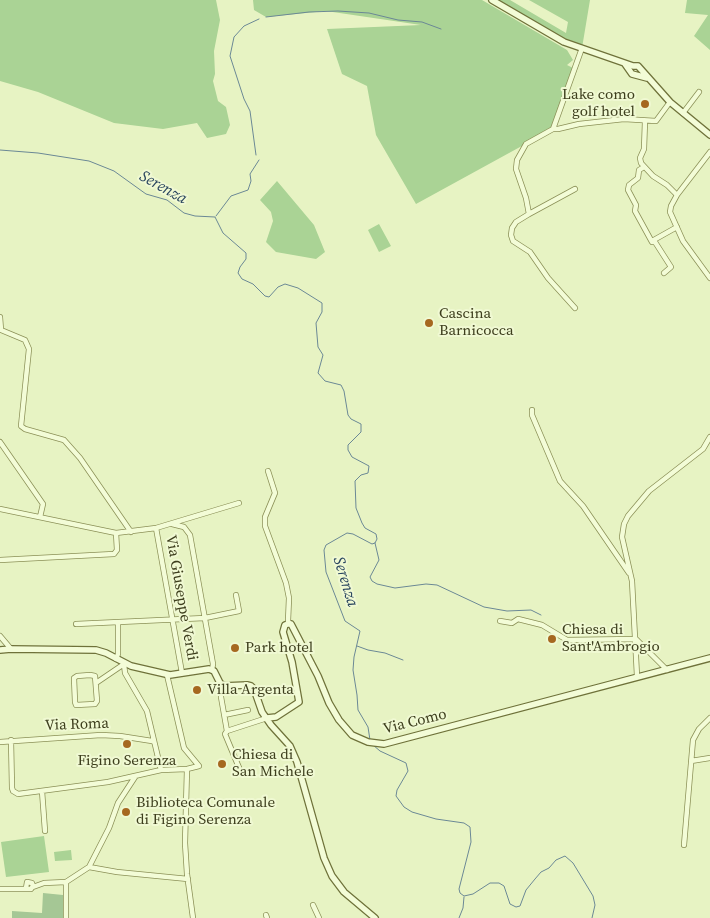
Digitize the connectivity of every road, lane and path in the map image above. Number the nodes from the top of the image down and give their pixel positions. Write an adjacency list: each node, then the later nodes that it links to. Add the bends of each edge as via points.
1 (492, 0): 2 (street, via 548,33)
2 (582, 48): 4 (street, via 623,62 632,69 638,66 638,72 650,79); 7 (street)
3 (699, 92): 5 (street)
4 (670, 102): 5 (street); 6 (street, via 656,121)
5 (683, 113): 8 (street)
6 (645, 120): 7 (street, via 600,121); 10 (street)
7 (553, 129): 13 (street, via 526,144 517,160 516,169)
8 (710, 136)
9 (710, 152): 12 (street)
10 (642, 165): 12 (street); 15 (street, via 638,178 628,190)
11 (575, 189): 13 (street)
12 (677, 196): 14 (street, via 670,206)
13 (530, 214): 18 (street, via 512,228 513,241 530,252)
14 (677, 228): 15 (street); 17 (street)
15 (652, 242): 16 (street, via 671,267)
16 (664, 273)
17 (710, 278)
18 (575, 308)
19 (0, 317): 30 (street, via 1,330 25,340 30,349 21,426 64,440 80,458)
20 (532, 410): 34 (street, via 560,481 583,506)
21 (710, 437): 34 (street, via 702,449 649,491 628,516 622,537)
22 (0, 442): 26 (street, via 43,504)
23 (268, 471): 41 (street, via 275,494 265,526 286,584)
24 (239, 503): 27 (street)
25 (0, 509): 26 (street)
26 (40, 517): 31 (street)
27 (186, 519): 28 (street); 32 (street)
28 (168, 524): 29 (street); 32 (street, via 184,527)
29 (156, 528): 30 (street); 37 (street, Via Giuseppe Verdi)
30 (130, 532): 31 (street)
31 (116, 533): 33 (street, via 117,550 114,554)
32 (190, 535): 36 (street)
33 (0, 560)
34 (631, 576): 43 (street)
35 (236, 595): 36 (street, via 239,611)
36 (205, 618): 37 (street); 50 (street, via 214,664)
37 (171, 620): 39 (street); 53 (street, Via Giuseppe Verdi)
38 (500, 620): 43 (street, via 512,623 518,619 542,624 567,640)
39 (118, 623): 40 (street); 47 (street)
40 (76, 624)
41 (290, 624): 55 (street, Via Como, via 339,720 352,735 368,742 384,744); 60 (street, via 285,625 284,632 299,702 276,717)
42 (0, 637): 44 (street)
43 (636, 640): 48 (street); 55 (street)
44 (11, 649): 45 (street); 47 (street, via 96,650)
45 (0, 650)
46 (710, 658): 51 (street, Via Como)
47 (116, 659): 49 (street)
48 (657, 660): 51 (street); 52 (street)
49 (124, 664): 54 (street); 56 (street); 65 (street, via 125,673 147,711)
50 (212, 670): 53 (street); 57 (street)
51 (667, 670): 52 (street, Via Como)
52 (656, 672): 55 (street, Via Como)
53 (182, 673): 54 (street)
54 (167, 674): 68 (street, via 184,748 199,766)
55 (637, 676)
56 (96, 683): 56 (street, via 95,704 76,705 74,678 95,676)
57 (221, 685): 59 (street); 60 (street, via 251,686)
58 (248, 710): 59 (street)
59 (224, 716): 62 (street)
60 (268, 718): 62 (street); 83 (street, via 290,746 297,762 332,876 344,892)
61 (710, 718): 67 (street, via 693,740)
62 (227, 731): 70 (street, via 225,734)
63 (12, 740): 64 (street, Via Roma); 65 (street, Via Roma, via 100,735); 72 (street, via 13,791 18,794)
64 (0, 742)
65 (154, 742): 69 (street)
66 (710, 758): 67 (street)
67 (691, 761): 74 (street)
68 (187, 769): 69 (street); 76 (street, via 185,843)
69 (161, 770): 71 (street)
70 (240, 770)
71 (135, 776): 72 (street); 75 (street, via 118,803)
72 (42, 791): 73 (street)
73 (45, 831)
74 (684, 845)
75 (88, 867): 76 (street); 77 (street)
76 (188, 879): 81 (street)
77 (66, 882): 78 (street, via 33,885 29,889 26,886); 80 (street)
78 (0, 889)
79 (313, 905): 82 (street)
80 (66, 918)
81 (193, 918)
82 (319, 918)
83 (375, 918)

